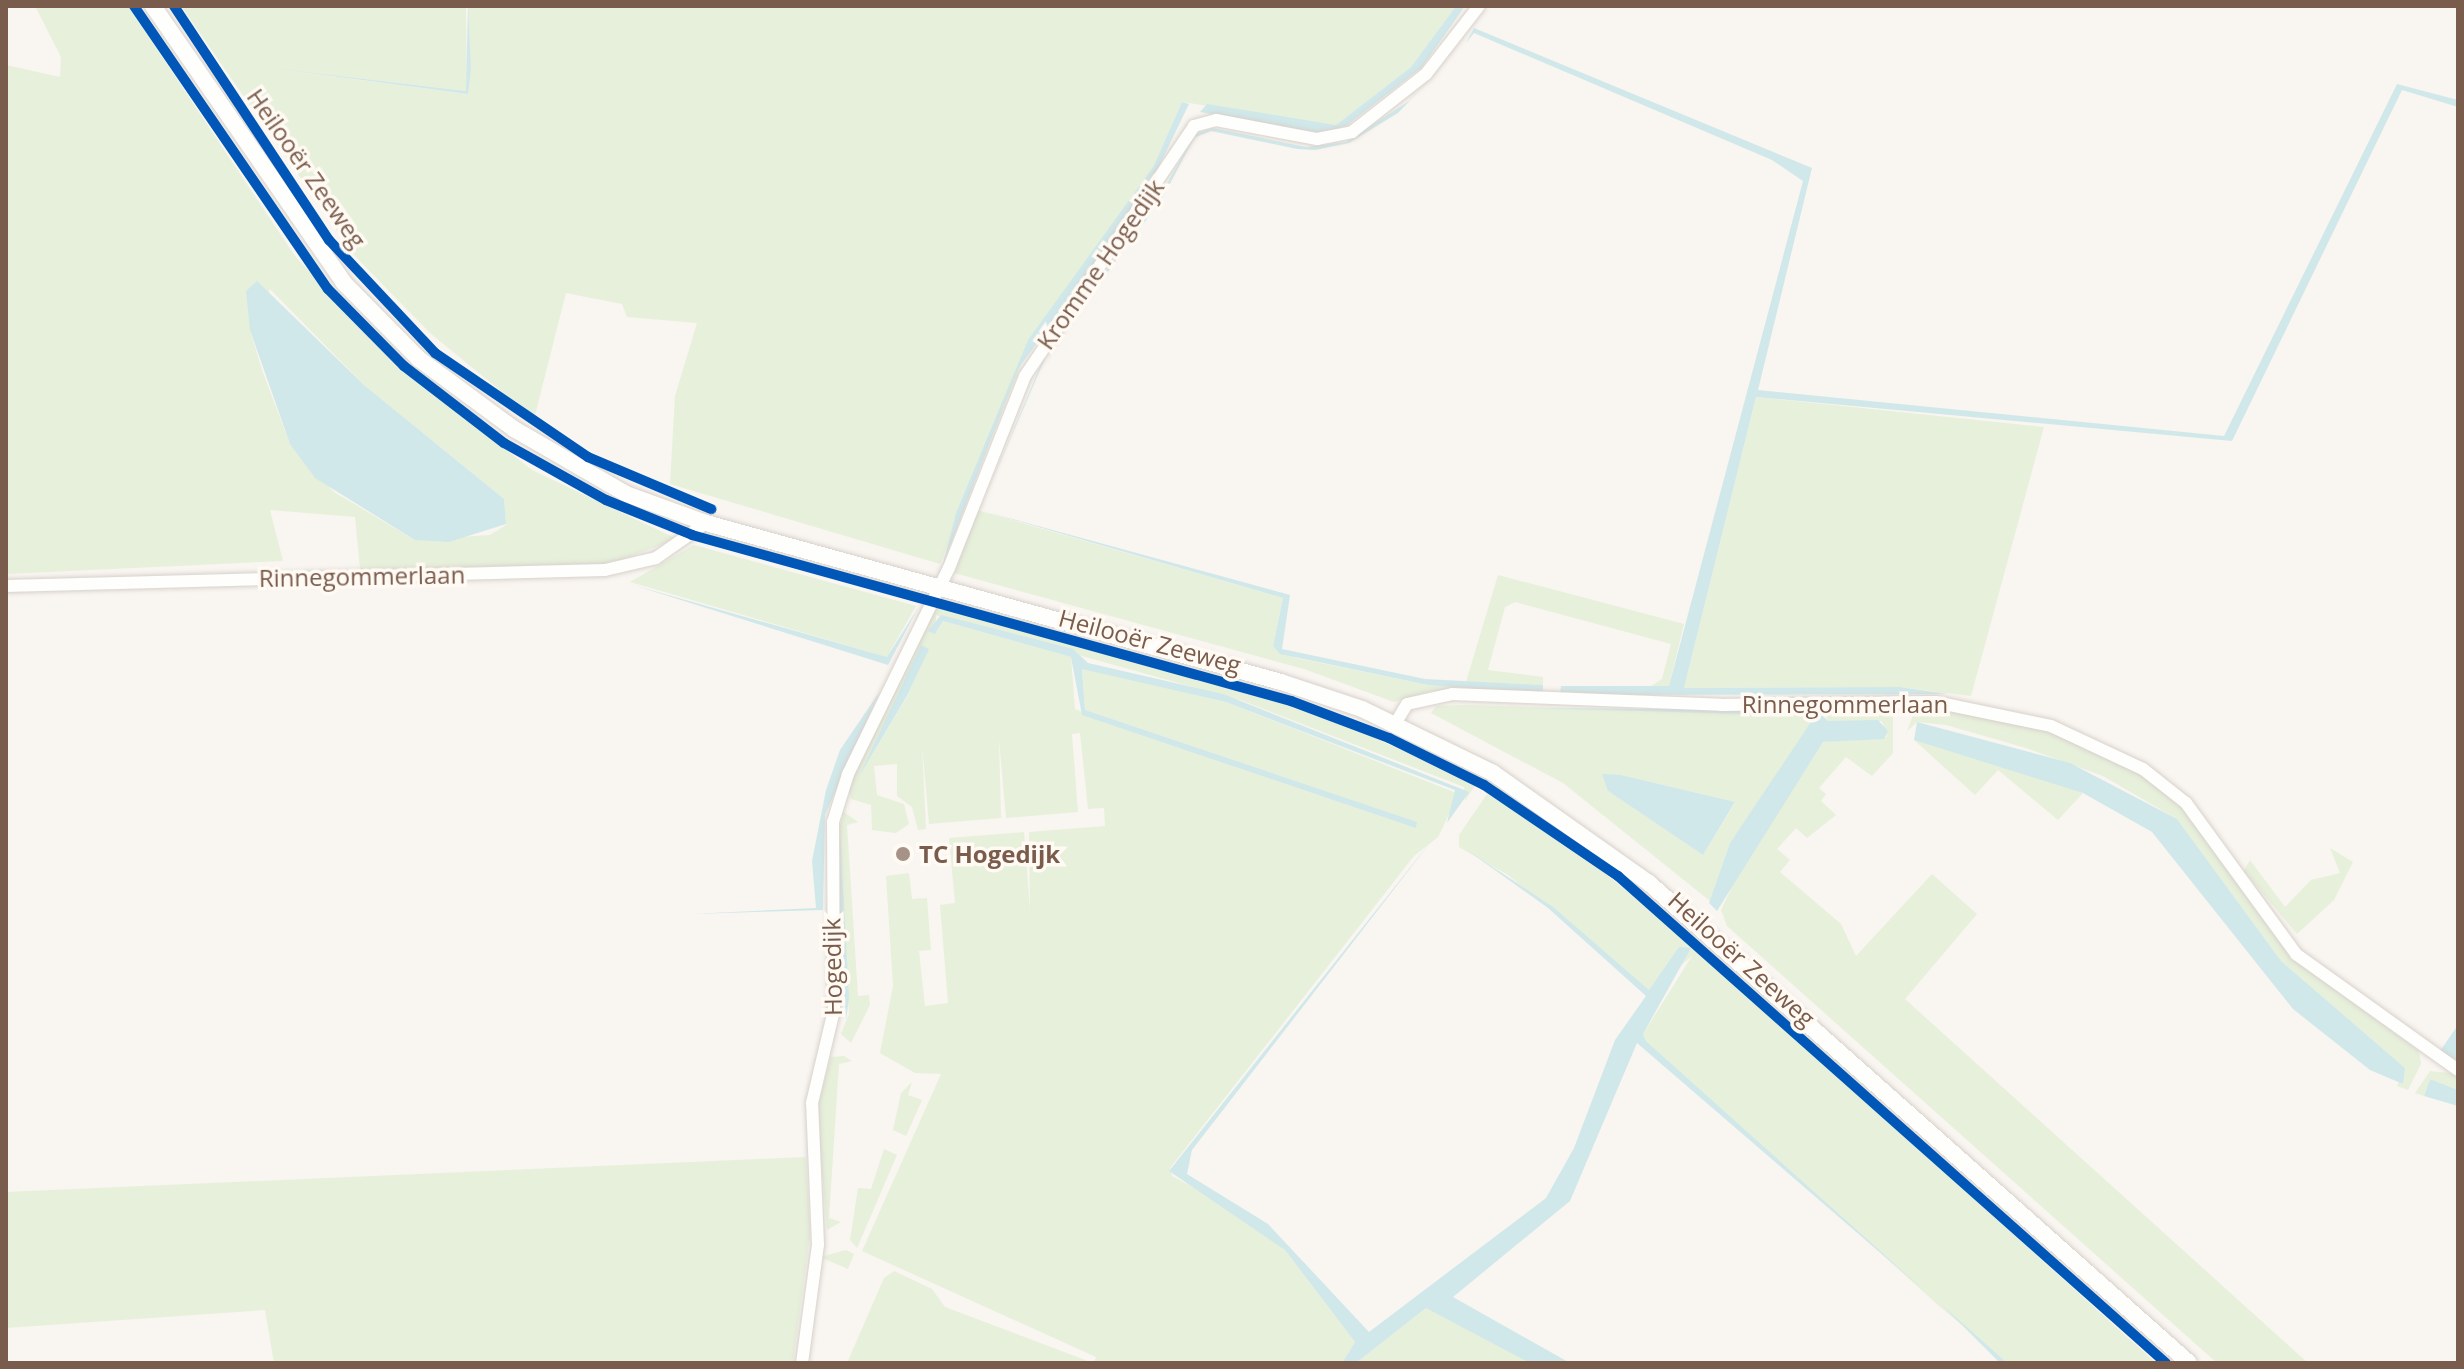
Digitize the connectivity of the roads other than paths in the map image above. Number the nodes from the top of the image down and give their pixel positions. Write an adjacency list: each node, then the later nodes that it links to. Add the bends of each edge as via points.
1 (153, 6): 3 (street, Heilooër Zeeweg, via 322,255 419,359 580,470)
2 (1479, 6): 5 (street, Kromme Hogedijk, via 1432,68 1352,132 1304,138 1216,120 1189,130 1156,190 1032,361)
3 (706, 523): 4 (street, Rinnegommerlaan, via 656,558 605,570); 5 (street, Heilooër Zeeweg)
4 (6, 586)
5 (938, 590): 6 (street, Heilooër Zeeweg, via 1281,682); 8 (street, Hogedijk, via 848,774 833,822 834,1010 812,1103 818,1244)
6 (1395, 724): 7 (street, Rinnegommerlaan, via 1407,704 1452,694 1721,705 1935,702 2051,726 2143,769 2186,803 2296,954); 9 (street, Heilooër Zeeweg, via 1493,773 1617,856)
7 (2458, 1070)
8 (802, 1363)
9 (2189, 1363)

